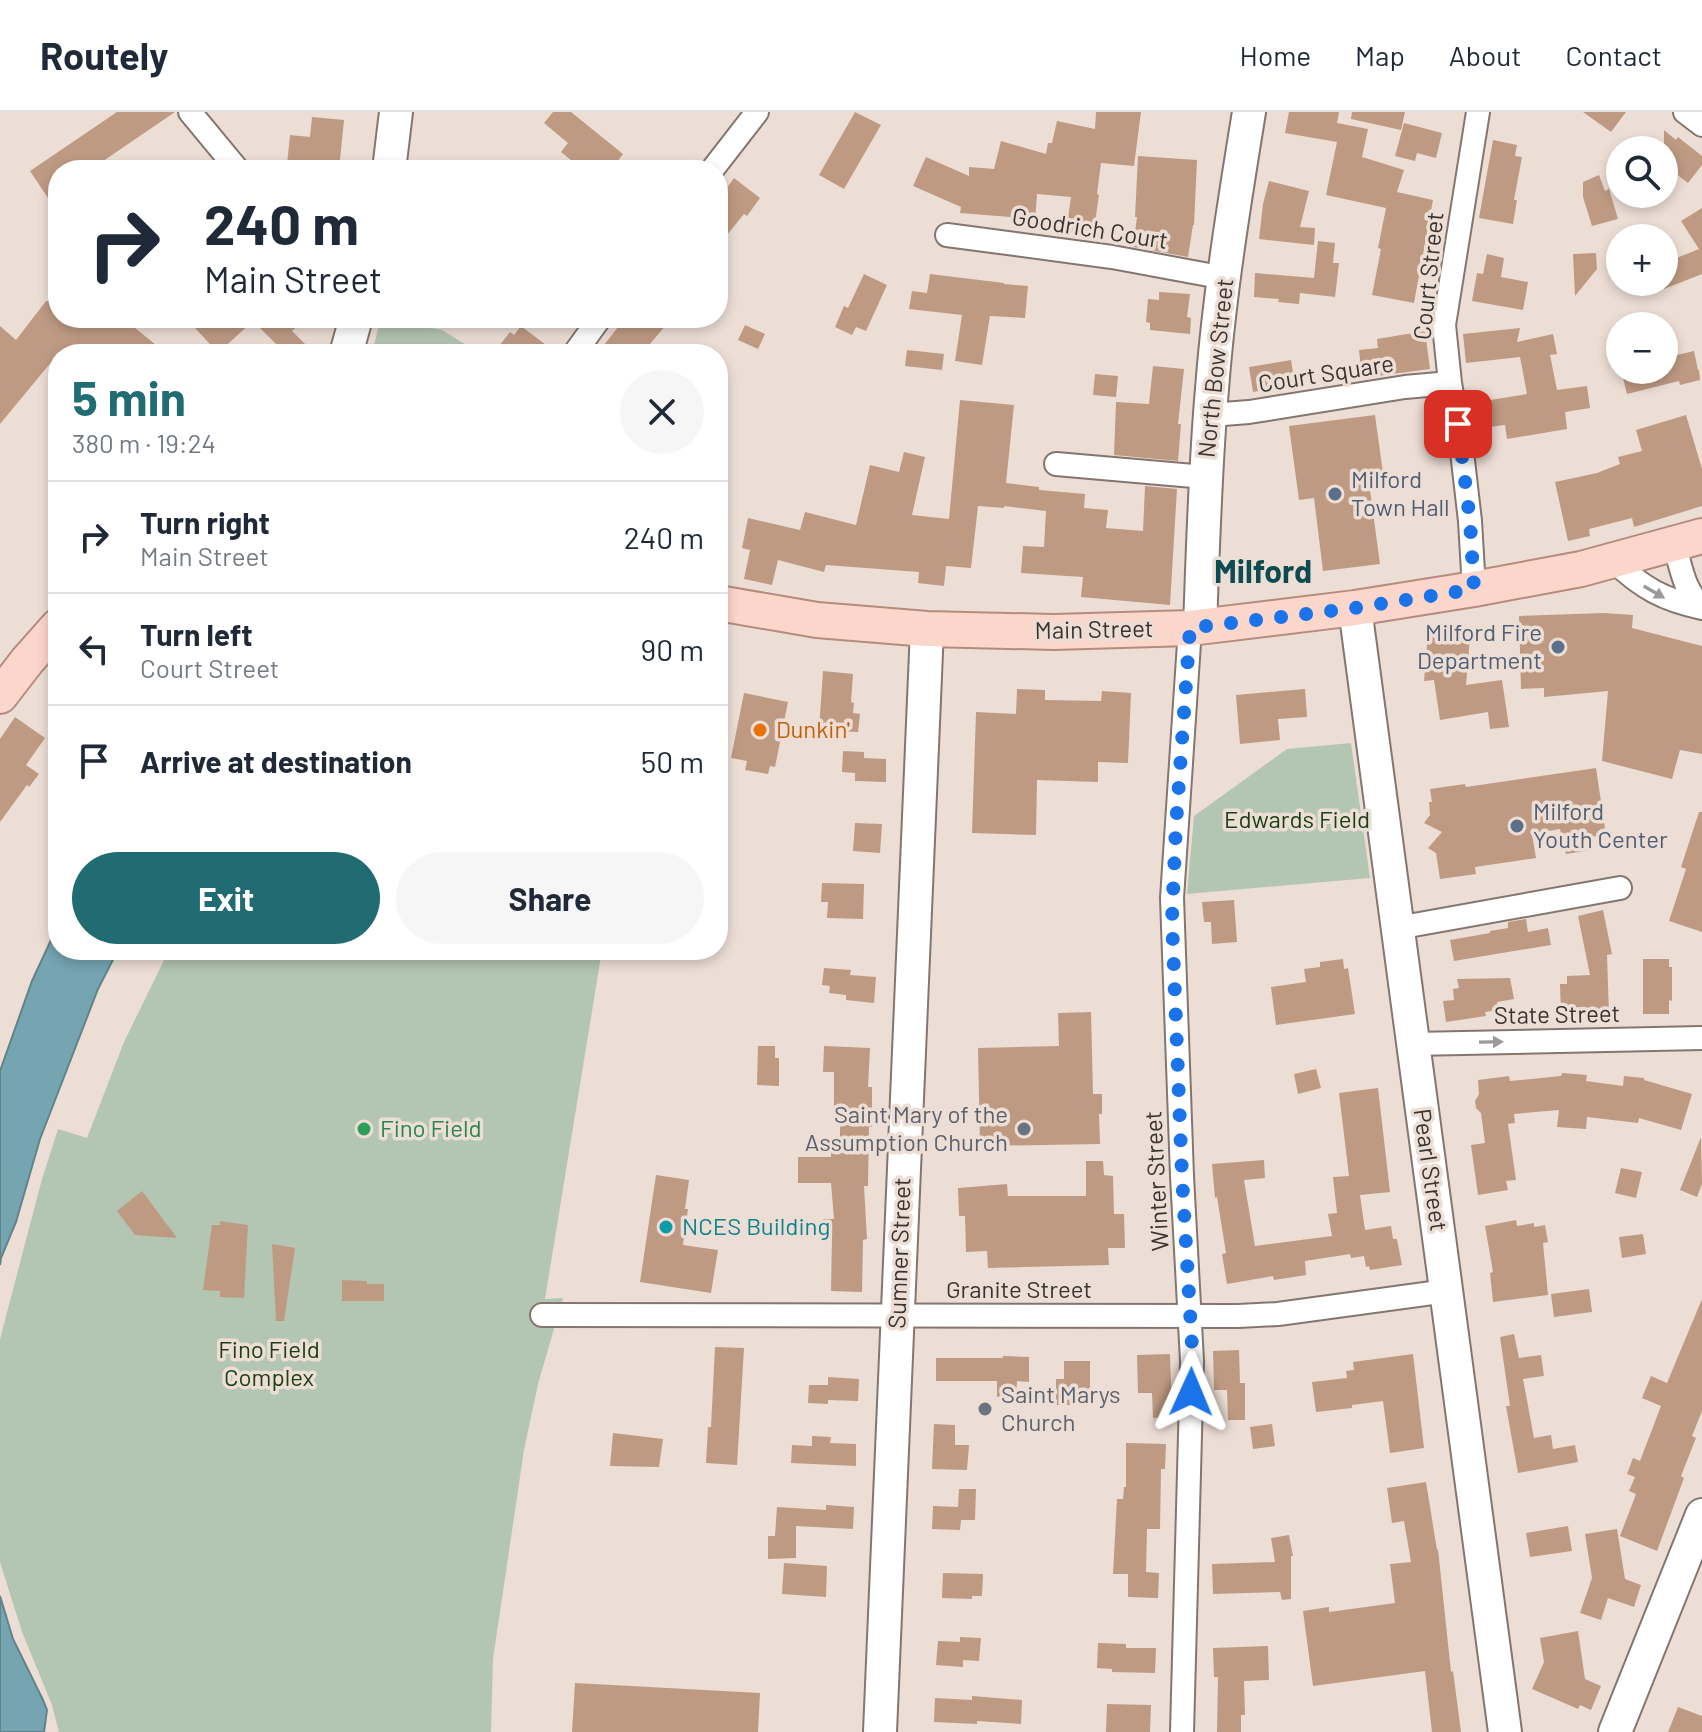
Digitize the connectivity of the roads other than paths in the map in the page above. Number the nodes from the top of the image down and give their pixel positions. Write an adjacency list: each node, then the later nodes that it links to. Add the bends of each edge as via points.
1 (190, 112): 8 (street)
2 (396, 112): 9 (street)
3 (757, 112): 10 (street)
4 (1249, 112): 12 (street, North Bow Street)
5 (1478, 112): 13 (street, Court Street, via 1444,325)
6 (1685, 112): 7 (street)
7 (1702, 125)
8 (230, 160)
9 (390, 160)
10 (720, 160)
11 (947, 235): 12 (street, Goodrich Court)
12 (1225, 278): 14 (street, North Bow Street)
13 (1450, 383): 14 (street, Court Square); 19 (street, Court Street)
14 (1210, 415): 16 (street, North Bow Street)
15 (1056, 464): 16 (street)
16 (1205, 477): 23 (street, North Bow Street)
17 (1688, 540): 18 (main road, Main Street); 21 (street, via 1688,590)
18 (1614, 561): 19 (main road, Main Street); 21 (street, one-way to 21, via 1660,596)
19 (1474, 589): 22 (main road, Main Street)
20 (728, 605): 24 (main road, Main Street, via 817,620)
21 (1702, 607)
22 (1355, 608): 23 (main road, Main Street); 28 (street, Pearl Street)
23 (1195, 627): 24 (main road, Main Street); 34 (street, Winter Street, via 1172,909)
24 (927, 629): 33 (street, Sumner Street)
25 (48, 637): 26 (main road)
26 (0, 696)
27 (1620, 888): 28 (street)
28 (1397, 928): 30 (street, Pearl Street)
29 (1701, 1033): 30 (street, State Street, one-way to 29)
30 (1413, 1044): 31 (street, Pearl Street)
31 (1447, 1291): 34 (street, Granite Street, via 1278,1314); 38 (street, Pearl Street)
32 (542, 1315): 33 (street, Granite Street)
33 (897, 1316): 34 (street, Granite Street); 36 (street, Sumner Street)
34 (1190, 1316): 37 (street, Winter Street)
35 (1702, 1515): 39 (street)
36 (880, 1732)
37 (1182, 1732)
38 (1505, 1732)
39 (1615, 1732)

